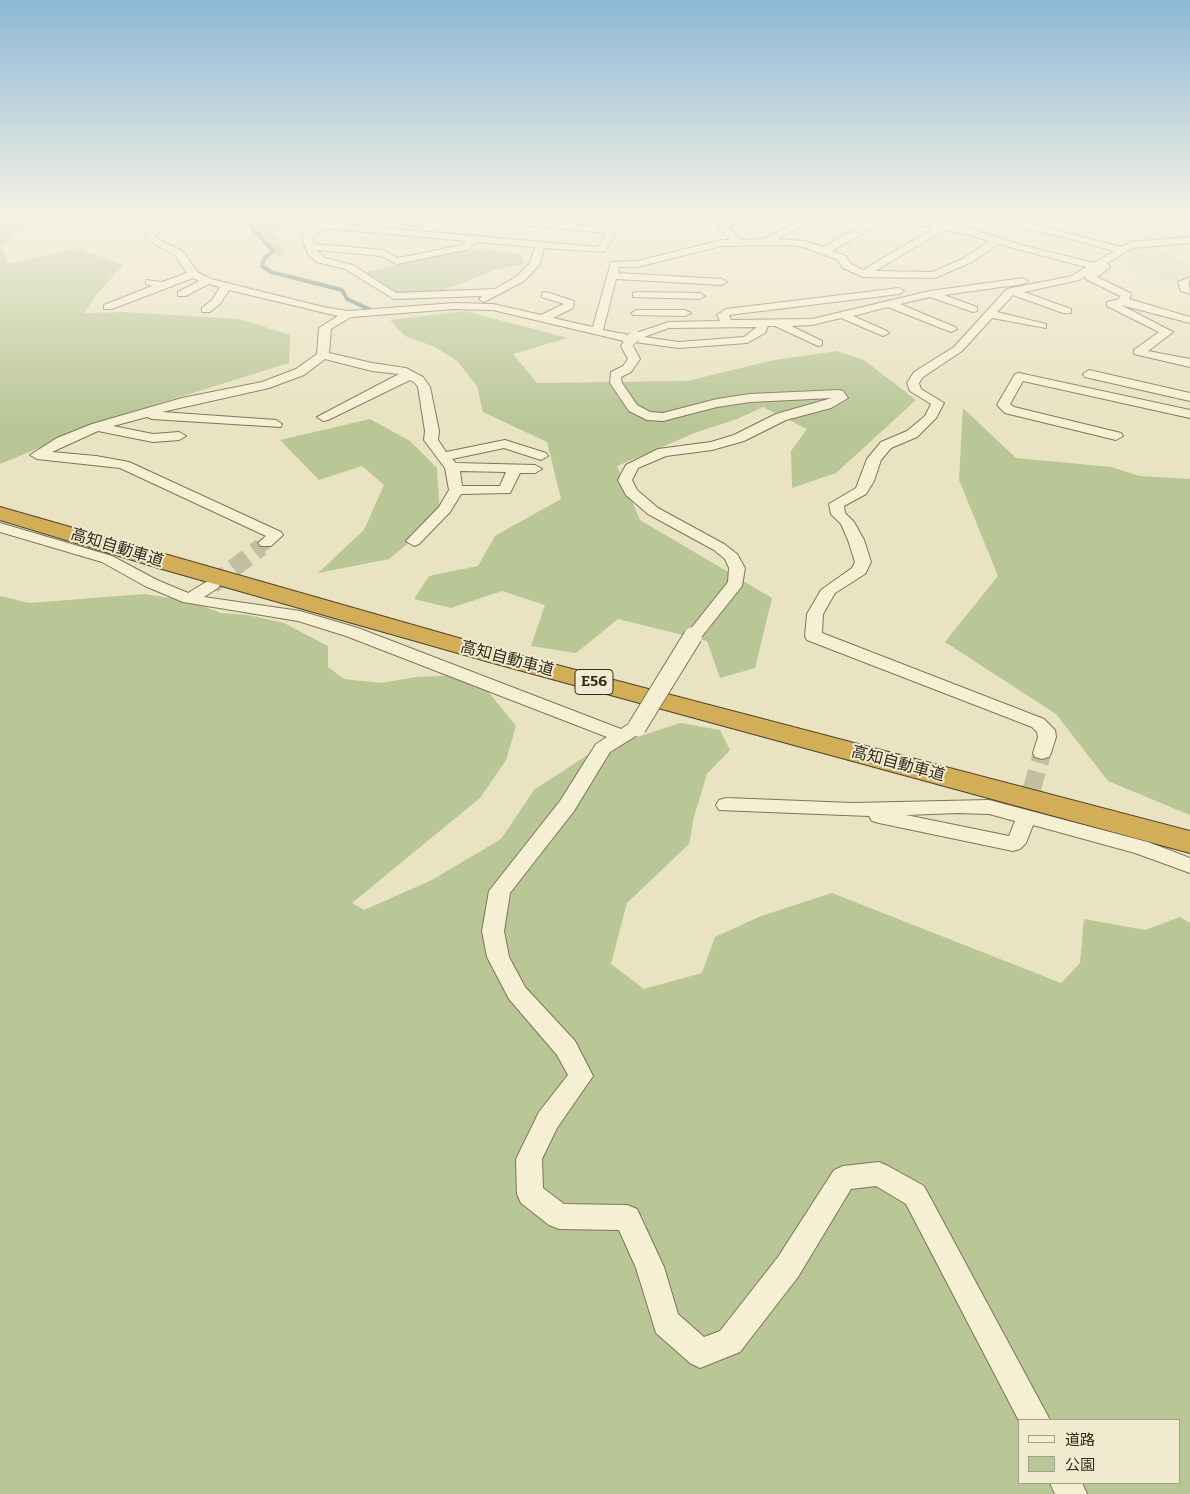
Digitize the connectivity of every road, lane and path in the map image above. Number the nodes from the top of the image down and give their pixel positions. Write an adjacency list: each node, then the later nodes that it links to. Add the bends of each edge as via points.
1 (155, 284): 14 (street)
2 (168, 284): 14 (street)
3 (202, 284): 18 (street)
4 (221, 284): 13 (street)
5 (375, 284): 17 (street, via 394,296)
6 (511, 284): 17 (street)
7 (610, 284): 42 (street)
8 (639, 284): 21 (street)
9 (943, 284): 15 (street)
10 (988, 284): 15 (street)
11 (1052, 284): 16 (street)
12 (1103, 284): 23 (street, via 1126,295)
13 (227, 285): 28 (street, via 216,302); 32 (street)
14 (162, 286): 26 (street)
15 (947, 288): 19 (street); 33 (street)
16 (1011, 291): 29 (street); 34 (street)
17 (495, 292): 25 (street)
18 (182, 294)
19 (930, 294): 24 (street); 27 (street)
20 (546, 295): 36 (street, via 569,301 569,306)
21 (637, 295): 22 (street); 30 (street)
22 (700, 296)
23 (1123, 301): 37 (street); 47 (street, via 1111,304 1166,332 1138,352)
24 (889, 304): 35 (street); 41 (street)
25 (476, 306): 32 (street); 36 (street)
26 (108, 307)
27 (973, 309)
28 (206, 310)
29 (1067, 311)
30 (637, 313): 31 (street); 44 (street)
31 (701, 313)
32 (348, 314): 46 (street, via 325,328)
33 (724, 314): 39 (street); 44 (street, via 669,325)
34 (990, 314): 40 (street); 71 (street, via 958,348 918,375 913,383 916,391 938,403 930,418 912,434 886,445 874,460 861,491 836,504 838,514 847,522 856,540 863,562 859,571 829,590 815,614 813,636 1038,723 1046,730 1047,737)
35 (844, 315): 38 (street, via 812,322); 43 (street)
36 (543, 318): 42 (street)
37 (1190, 320)
38 (777, 323): 39 (street); 45 (street)
39 (763, 324): 42 (street, via 761,330 747,340 702,344 660,344)
40 (1042, 326)
41 (951, 329)
42 (597, 332)
43 (883, 333)
44 (635, 337): 70 (street, bridge, via 627,346 634,359 616,375 616,384 633,408 647,416 664,417 750,398 827,394 839,394 842,398 781,417 739,438 712,446 663,452 633,465 625,480 631,492 653,511 719,547 732,557 737,568 736,583 692,636)
45 (818, 343)
46 (323, 355): 49 (street); 51 (street, via 300,372 265,386 186,401)
47 (1190, 363)
48 (1089, 374): 50 (street)
49 (410, 375): 53 (street); 59 (street, via 420,380 424,387 431,440)
50 (1190, 397)
51 (141, 414): 54 (street); 55 (street)
52 (1190, 414): 57 (street, via 1019,377 1003,405 1010,410)
53 (323, 417)
54 (276, 424)
55 (97, 427): 56 (street, via 153,438); 67 (street, via 37,455 96,460 136,470 276,535)
56 (178, 436)
57 (1116, 436)
58 (541, 456): 59 (street, via 505,444)
59 (447, 462): 60 (street); 62 (street)
60 (515, 469): 61 (street); 62 (street, via 505,490)
61 (535, 470)
62 (456, 490): 66 (street, via 445,509)
63 (0, 502): 75 (highway, 高知自動車道 / E56, via 208,565 590,671)
64 (0, 513): 76 (highway, 高知自動車道 / E56, via 493,655)
65 (0, 527): 69 (street, via 107,559)
66 (414, 541)
67 (266, 543)
68 (212, 585): 69 (street)
69 (189, 599): 70 (street, via 300,616)
70 (630, 732): 78 (street, via 603,748 567,806 500,891 493,931 498,957 516,993 566,1048 581,1076 548,1120 529,1159 530,1194 559,1216 627,1218 650,1267 666,1323 700,1353 730,1342 788,1266 843,1178 879,1174 915,1195)
71 (1042, 753)
72 (726, 805): 73 (street)
73 (853, 810): 74 (street, via 1013,844 1019,838); 77 (street, via 989,807 1141,847)
74 (1023, 824)
75 (1190, 830)
76 (1190, 842)
77 (1190, 866)
78 (1034, 1419)

